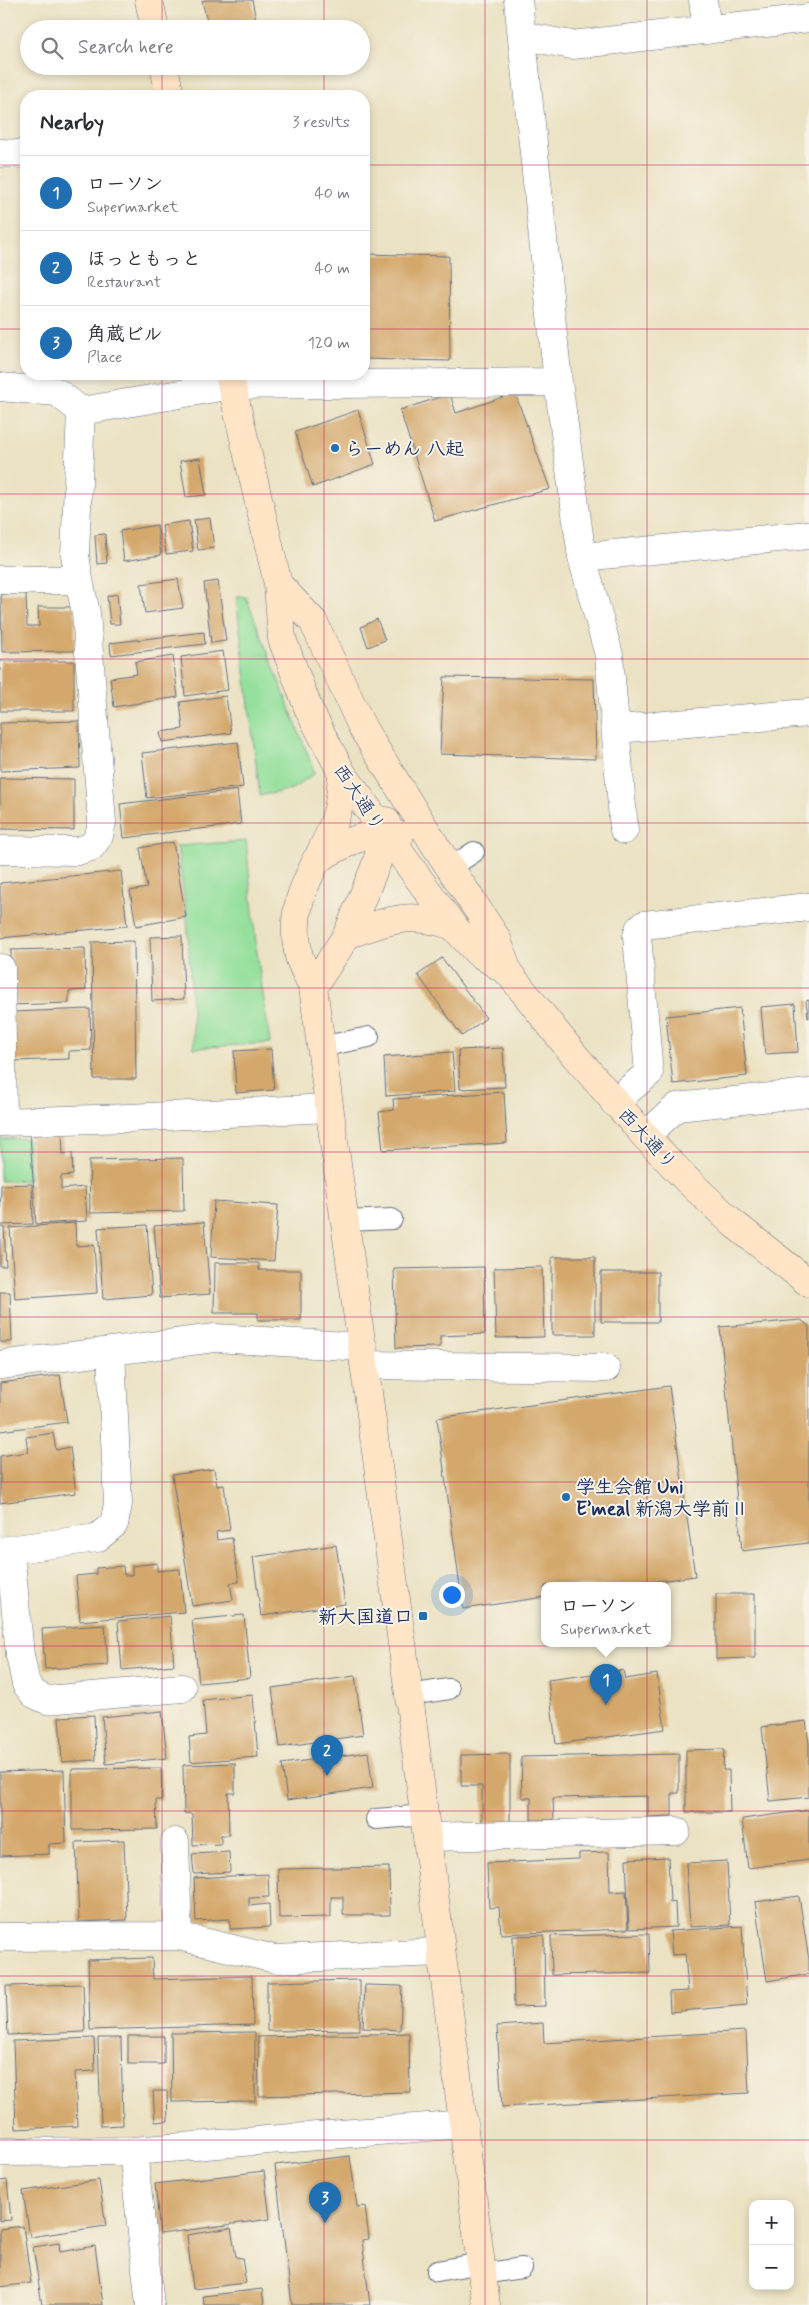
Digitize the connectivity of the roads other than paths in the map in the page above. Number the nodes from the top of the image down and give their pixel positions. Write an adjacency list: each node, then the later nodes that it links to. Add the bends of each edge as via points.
1 (149, 0): 5 (street)
2 (518, 0): 7 (street)
3 (703, 0): 6 (street)
4 (809, 18): 6 (street)
5 (153, 20)
6 (707, 30): 7 (street, via 572,45)
7 (522, 36): 13 (street)
8 (166, 75): 9 (street)
9 (169, 90)
10 (0, 153): 11 (street)
11 (20, 154)
12 (230, 380): 13 (street); 15 (street); 20 (street, 西大通り)
13 (558, 382): 17 (street)
14 (0, 387): 15 (street, via 57,392)
15 (80, 411): 19 (street, via 75,555)
16 (809, 535): 17 (street)
17 (582, 557): 22 (street, via 609,654)
18 (0, 580): 19 (street)
19 (78, 580): 28 (street, via 86,612 102,822 99,836 91,847 76,851)
20 (278, 584): 23 (street, 西大通り, via 313,621 363,730); 24 (street, 西大通り, via 282,639 309,710)
21 (809, 713): 22 (street)
22 (617, 729): 25 (street, via 616,787)
23 (389, 772): 26 (street); 27 (street, 西大通り)
24 (342, 773): 26 (street, 西大通り); 30 (street, via 341,798 334,822)
25 (624, 830)
26 (384, 832): 27 (street); 30 (street, via 363,835); 33 (street, 西大通り); 34 (street, via 377,862)
27 (435, 845): 31 (street, 西大通り)
28 (0, 850)
29 (474, 852): 31 (lane)
30 (316, 860): 37 (street, via 303,886 295,915 298,953)
31 (450, 868): 36 (street, 西大通り, via 497,939)
32 (809, 907): 41 (street, via 644,925 639,929 649,1072)
33 (453, 926): 34 (street, via 418,918 388,920); 36 (street, 西大通り, via 477,952)
34 (347, 935): 37 (street)
35 (1, 968): 43 (street)
36 (508, 972): 41 (street, 西大通り)
37 (313, 987): 39 (street)
38 (369, 1037): 39 (lane)
39 (320, 1046): 42 (street)
40 (809, 1093): 44 (street, via 677,1107)
41 (614, 1102): 44 (street, 西大通り)
42 (328, 1108): 43 (street); 46 (street)
43 (2, 1122)
44 (645, 1136): 47 (street, 西大通り, via 734,1224)
45 (392, 1219): 46 (lane)
46 (345, 1221): 49 (street)
47 (809, 1283)
48 (111, 1351): 49 (street, via 215,1338); 50 (street); 52 (street, via 118,1504 114,1524 96,1538)
49 (364, 1356): 51 (street); 56 (street)
50 (0, 1365)
51 (606, 1368)
52 (5, 1550): 53 (street)
53 (10, 1656): 54 (street, via 34,1694 47,1700)
54 (182, 1688)
55 (449, 1689): 56 (lane)
56 (409, 1695): 58 (street)
57 (376, 1819): 58 (lane)
58 (426, 1826): 59 (street); 63 (street)
59 (676, 1831)
60 (175, 1842): 61 (street)
61 (178, 1936): 62 (street); 63 (street, via 275,1959)
62 (0, 1937)
63 (441, 1952): 64 (street)
64 (464, 2124): 65 (street); 67 (street)
65 (133, 2151): 66 (street); 70 (street)
66 (0, 2152)
67 (481, 2268): 68 (lane); 69 (lane); 71 (street)
68 (522, 2268)
69 (437, 2270)
70 (150, 2305)
71 (486, 2305)

